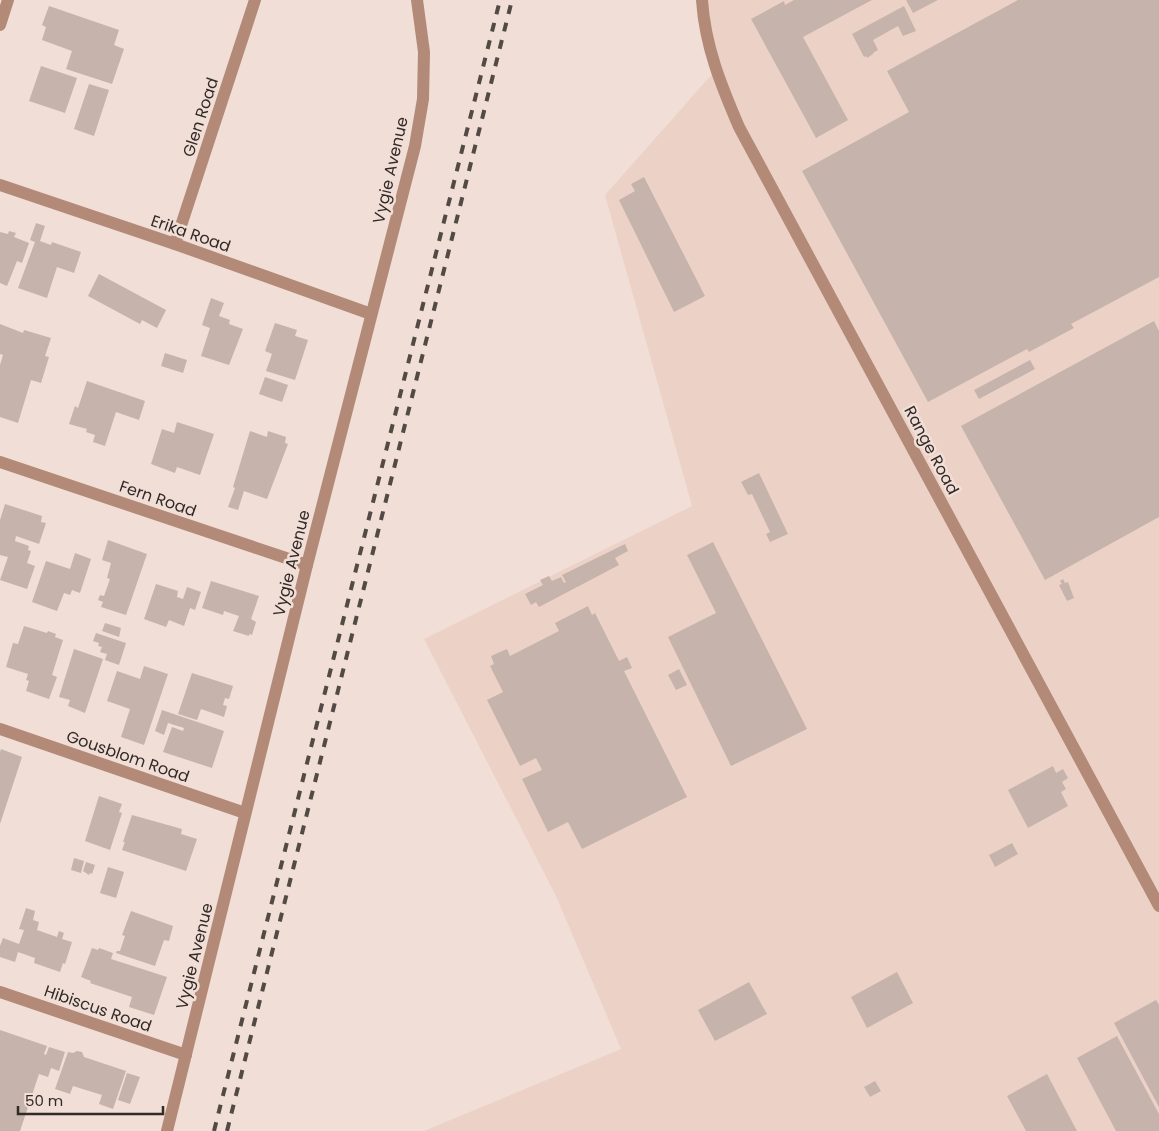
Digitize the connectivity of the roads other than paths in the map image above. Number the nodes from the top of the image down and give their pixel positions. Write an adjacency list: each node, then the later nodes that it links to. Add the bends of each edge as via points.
1 (8, 0): 5 (street)
2 (255, 0): 7 (street, Glen Road)
3 (417, 0): 8 (street, Vygie Avenue, via 424,52 423,99 415,146)
4 (702, 0): 13 (street, Range Road, via 716,71 739,127)
5 (0, 25)
6 (0, 184): 7 (street, Erika Road)
7 (175, 244): 8 (street, Erika Road)
8 (371, 314): 10 (street, Vygie Avenue)
9 (0, 462): 10 (street, Fern Road)
10 (306, 565): 12 (street, Vygie Avenue)
11 (0, 730): 12 (street, Gousblom Road)
12 (245, 813): 15 (street, Vygie Avenue)
13 (1159, 906)
14 (0, 992): 15 (street, Hibiscus Road)
15 (186, 1055): 16 (street, Vygie Avenue)
16 (167, 1131)

